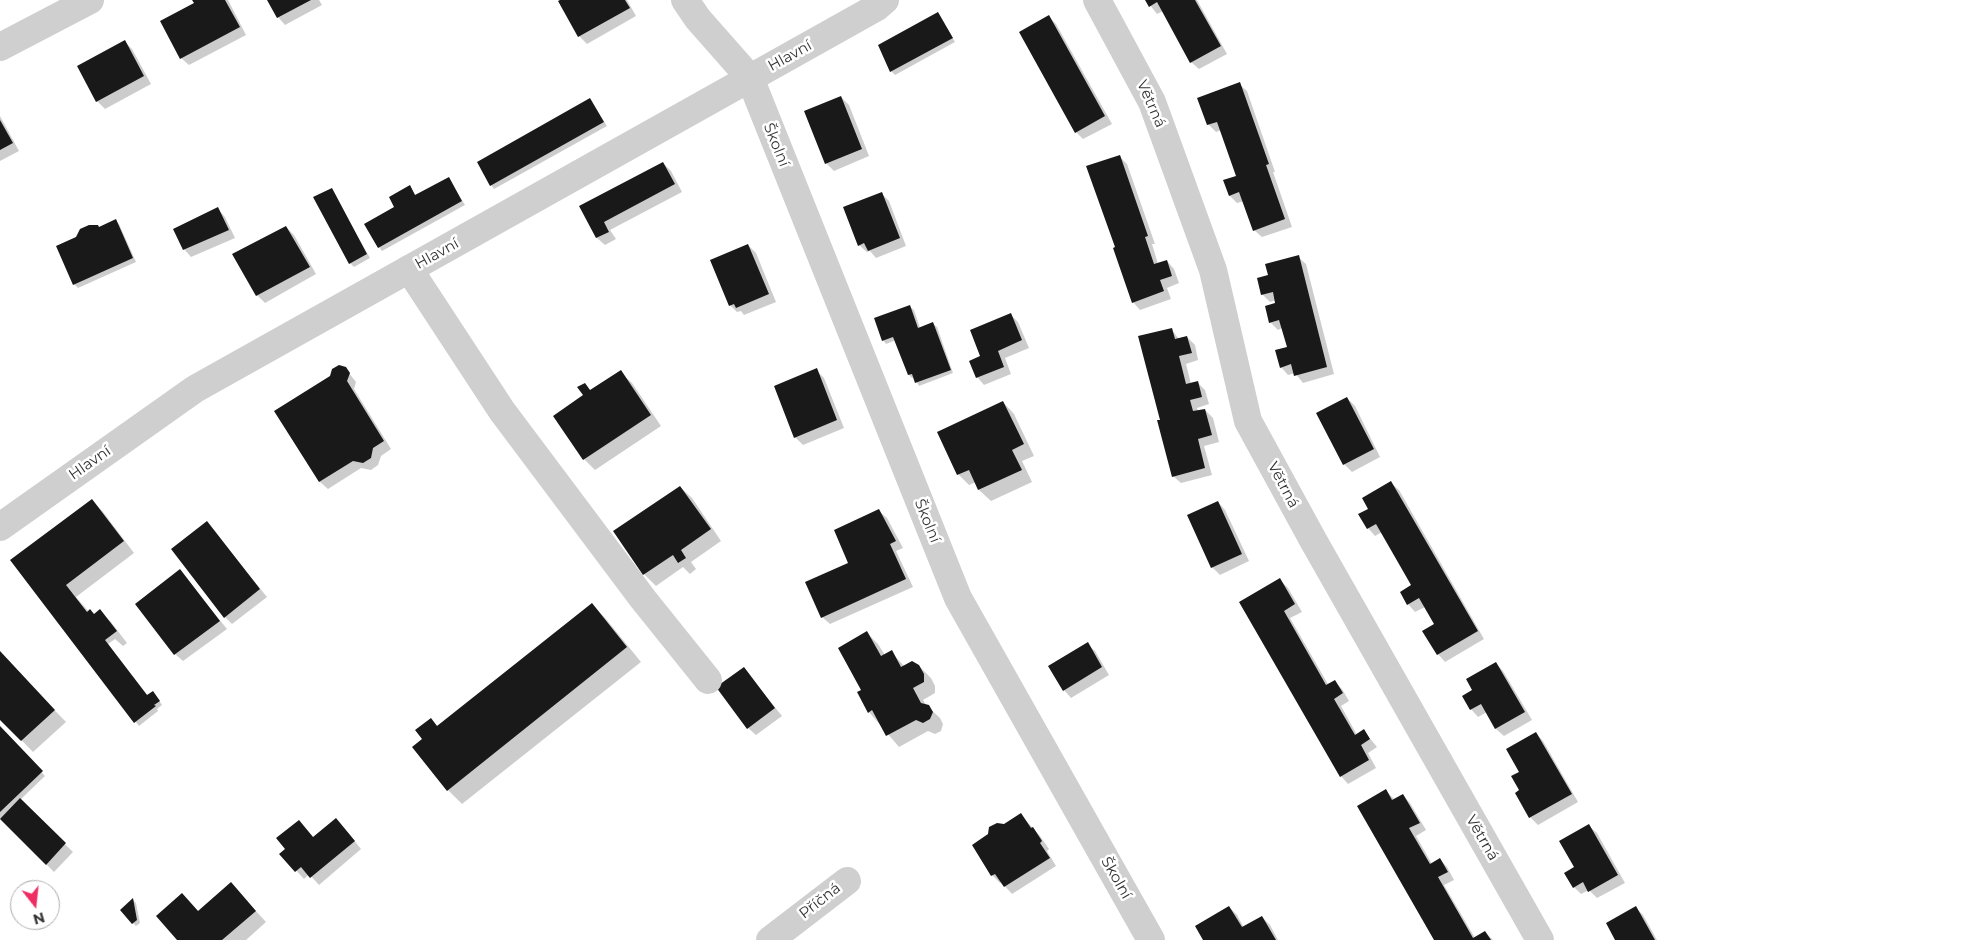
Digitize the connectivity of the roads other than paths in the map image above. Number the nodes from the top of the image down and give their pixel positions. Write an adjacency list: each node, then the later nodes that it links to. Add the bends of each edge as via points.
1 (90, 0): 5 (street)
2 (685, 0): 6 (street, Školní)
3 (885, 0): 6 (street, Hlavní)
4 (1097, 0): 13 (street, Větrná, via 1152,102 1213,270 1248,421 1312,540)
5 (0, 47)
6 (750, 78): 7 (street, Hlavní); 12 (street, Školní, via 958,598)
7 (409, 269): 8 (street, Hlavní, via 196,388); 9 (street, via 502,411)
8 (0, 527)
9 (708, 680)
10 (847, 880): 11 (street, Příčná)
11 (770, 940)
12 (1152, 940)
13 (1540, 940)

